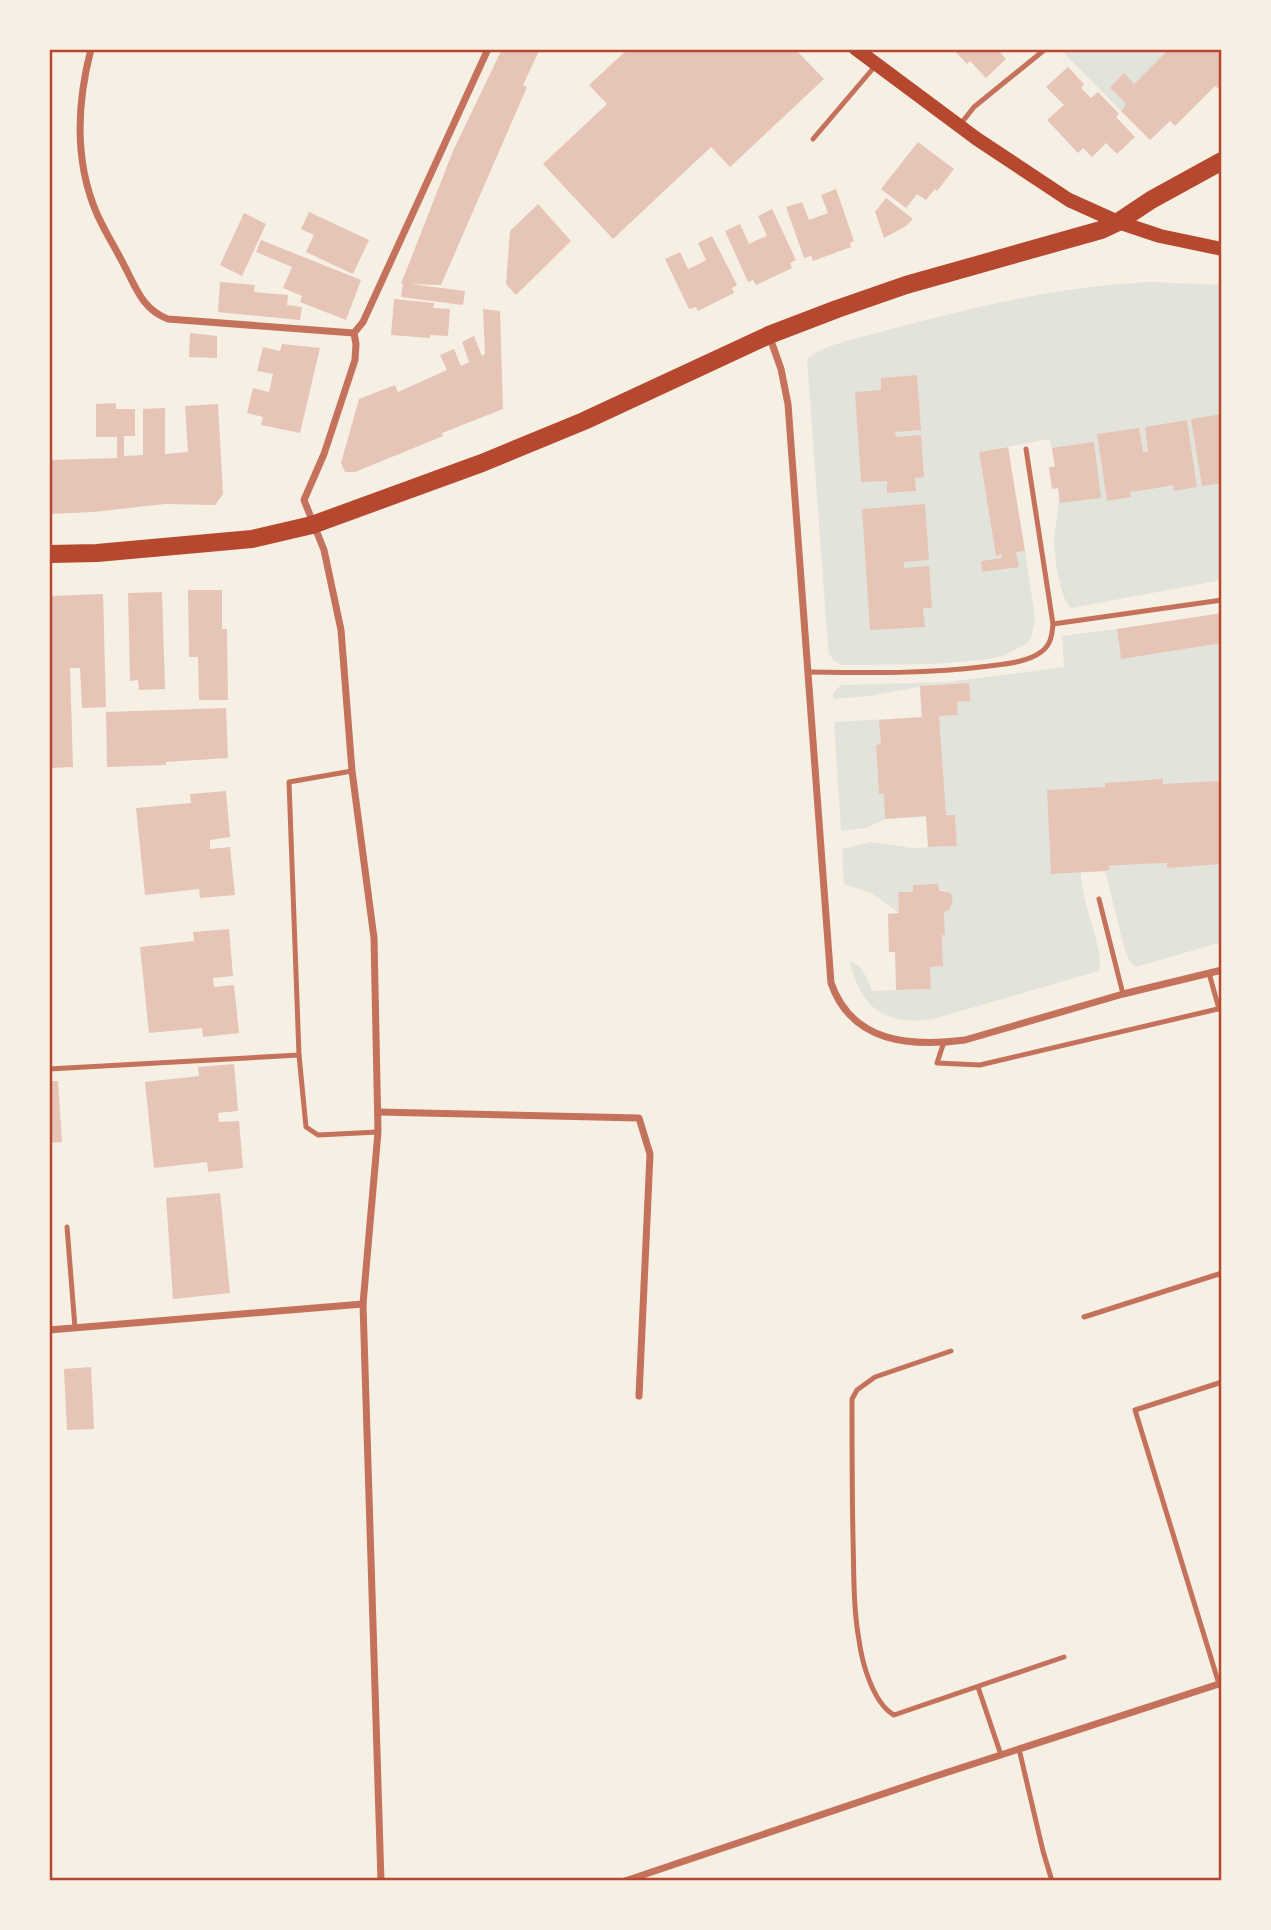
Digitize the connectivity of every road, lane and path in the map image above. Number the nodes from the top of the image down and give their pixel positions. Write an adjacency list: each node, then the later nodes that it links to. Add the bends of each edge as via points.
1 (91, 49): 11 (street, via 80,110 83,162 98,214 150,310 168,319)
2 (488, 49): 11 (street)
3 (856, 49): 5 (main road)
4 (1043, 51): 6 (lane, via 974,107)
5 (876, 65): 6 (main road); 7 (lane)
6 (959, 126): 9 (main road, via 1069,200)
7 (813, 139)
8 (1222, 161): 9 (main road)
9 (1118, 222): 10 (main road); 12 (main road, via 906,285)
10 (1222, 249)
11 (354, 333): 14 (street, via 355,360 304,500)
12 (769, 335): 14 (main road, via 584,421 406,493); 18 (street, via 788,404)
13 (1026, 449): 17 (lane)
14 (312, 525): 15 (main road, via 252,539); 19 (street, via 324,550 341,630)
15 (49, 554)
16 (1222, 600): 17 (lane)
17 (1053, 624): 18 (lane, via 1044,651 1004,664 893,674)
18 (809, 672): 25 (street, via 831,983 845,1011 884,1037)
19 (352, 771): 26 (lane, via 289,782); 28 (street, via 374,938)
20 (1099, 899): 23 (lane)
21 (1222, 970): 22 (street)
22 (1209, 973): 23 (street); 24 (lane)
23 (1123, 994): 25 (street)
24 (1220, 1009): 25 (lane, via 980,1065 937,1063)
25 (944, 1042)
26 (299, 1055): 27 (lane); 29 (lane, via 306,1126 318,1135)
27 (49, 1069)
28 (378, 1112): 29 (street); 38 (street, via 639,1118 650,1154)
29 (378, 1132): 32 (street)
30 (66, 1227): 34 (lane)
31 (1222, 1273): 33 (lane)
32 (363, 1304): 34 (street); 44 (street)
33 (1084, 1317)
34 (75, 1328): 35 (street)
35 (49, 1331)
36 (951, 1351): 41 (lane, via 875,1377 852,1399 854,1581 859,1641 873,1689 885,1710 903,1713)
37 (1222, 1382): 40 (lane, via 1135,1410)
38 (639, 1396)
39 (1064, 1657): 41 (lane)
40 (1220, 1684): 42 (street)
41 (978, 1687): 43 (lane)
42 (1019, 1749): 43 (street); 46 (lane)
43 (1001, 1755): 45 (street)
44 (381, 1881)
45 (625, 1881)
46 (1052, 1881)

